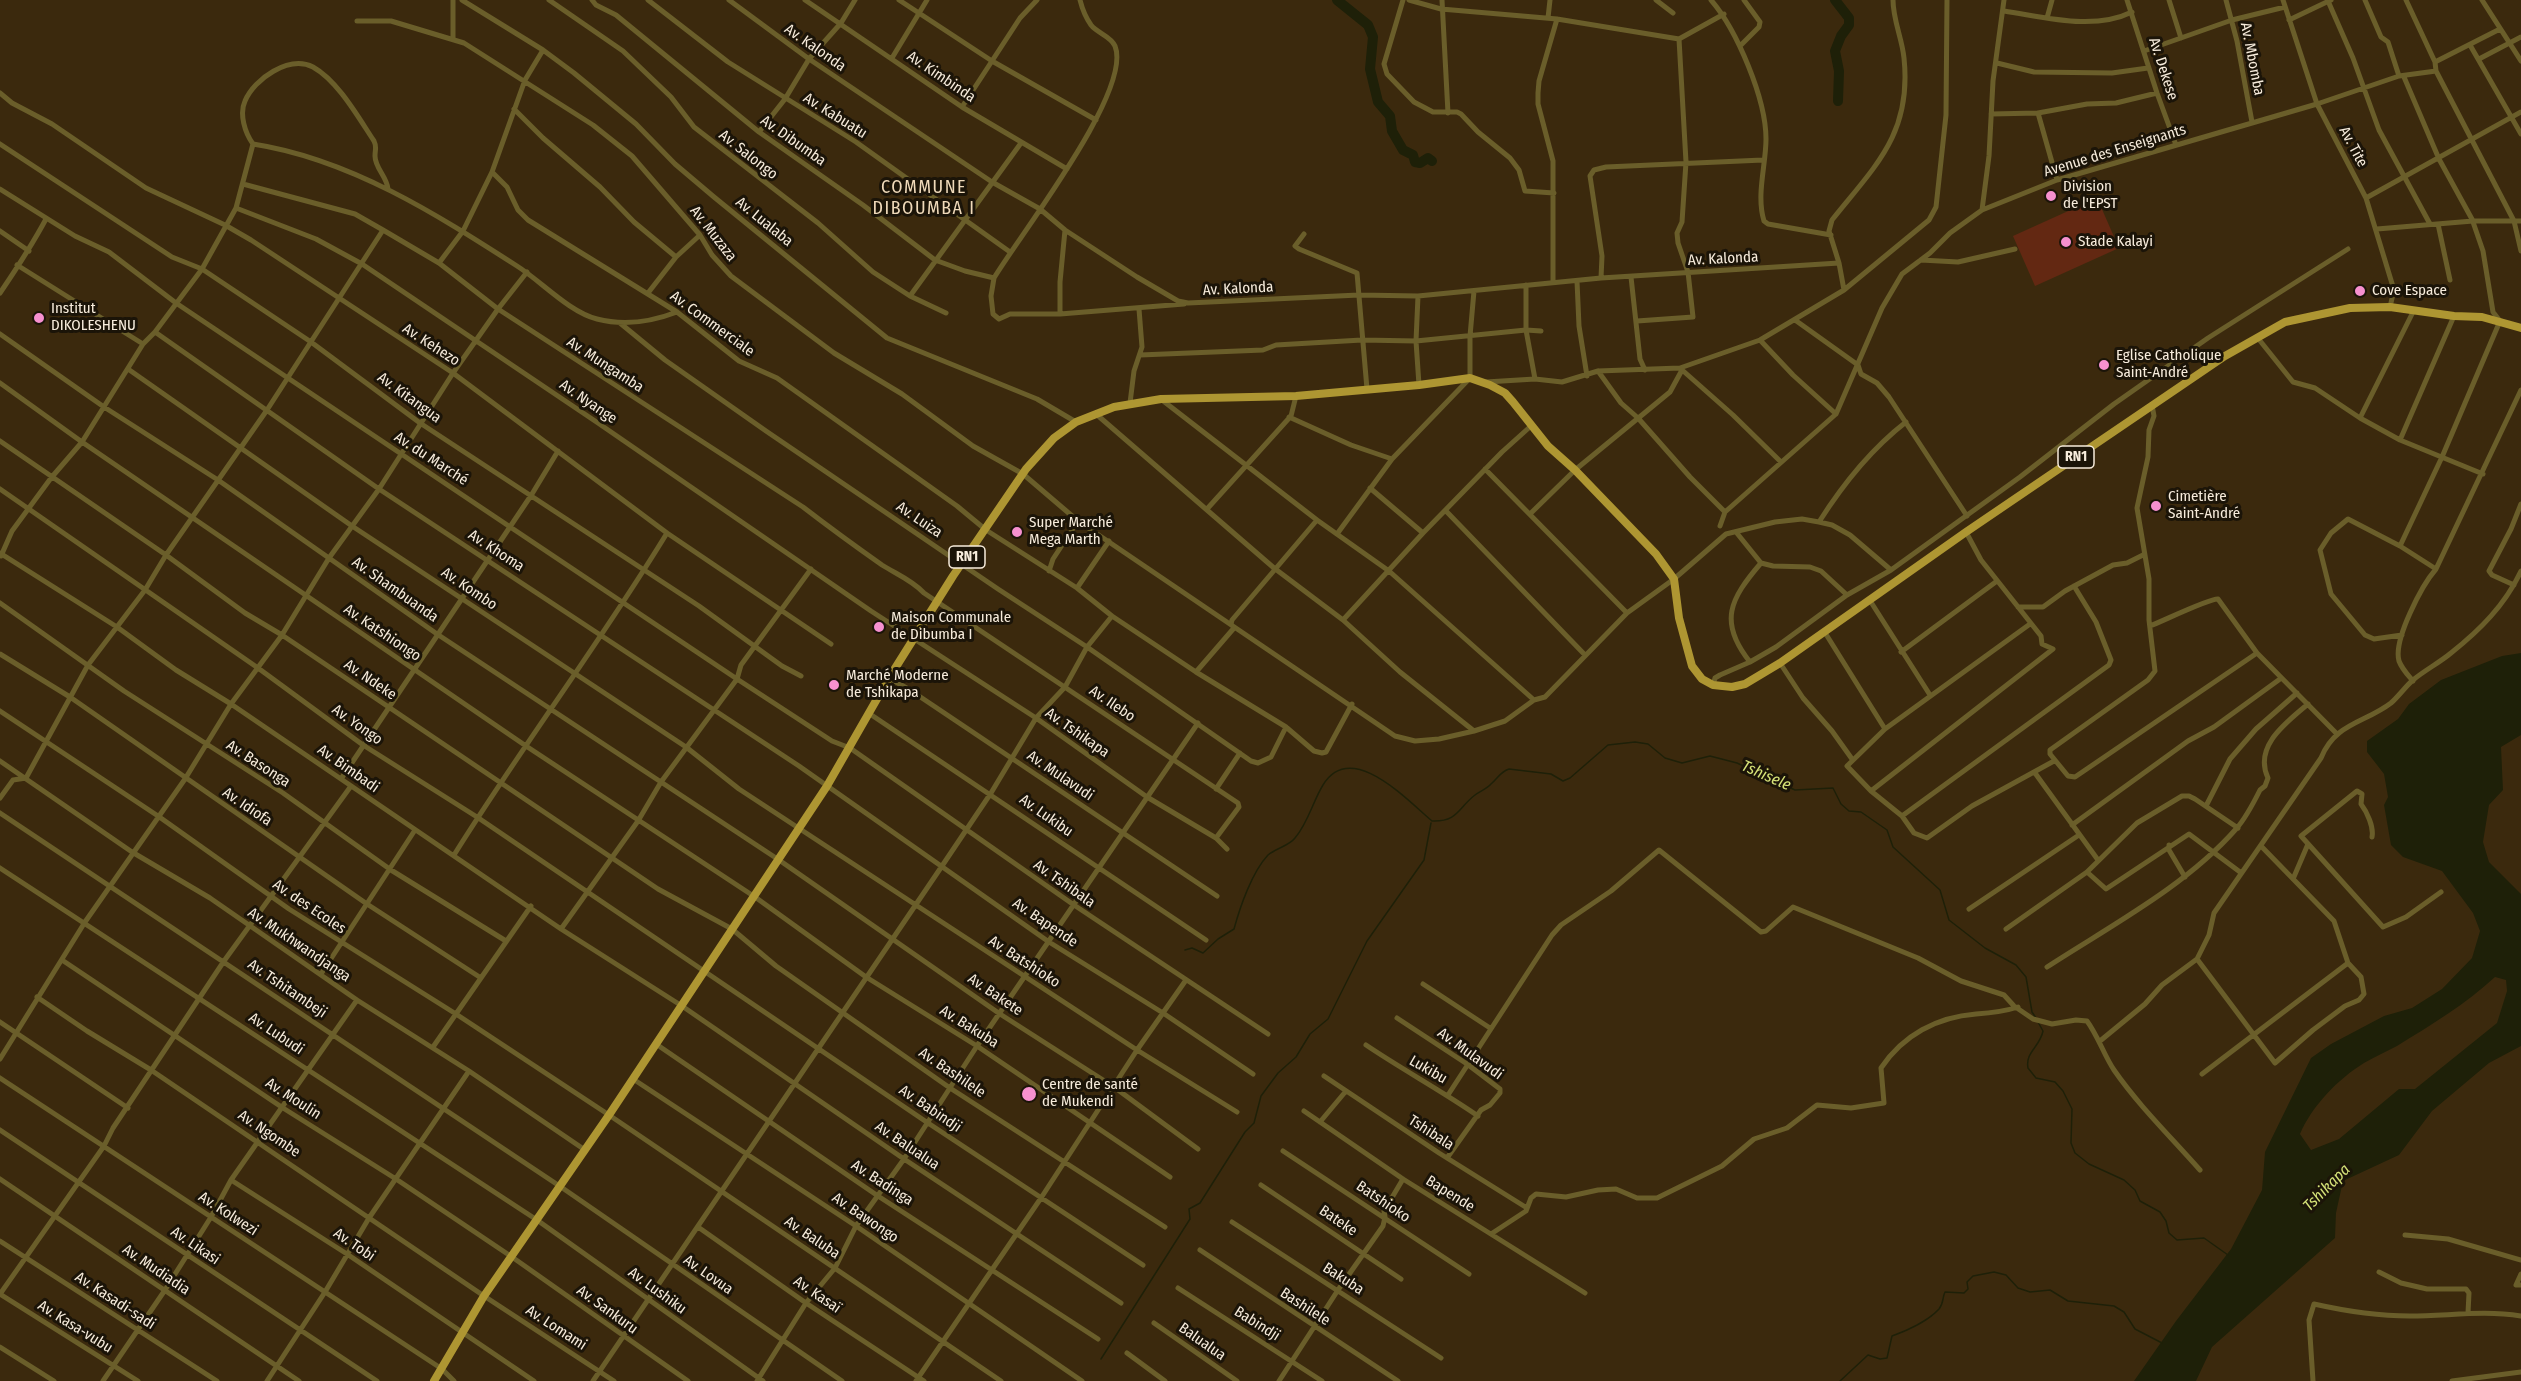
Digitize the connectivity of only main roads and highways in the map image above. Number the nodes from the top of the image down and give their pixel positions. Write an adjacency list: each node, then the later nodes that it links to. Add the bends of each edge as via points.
1 (2521, 328): 2 (highway, RN1, via 2482,317 2390,307 2350,308 2285,322 2152,405 1780,663 1745,684 1732,687 1713,685 1692,666 1679,618 1674,579 1656,554 1548,446 1505,393 1482,381 1470,378 1296,396 1161,399 1130,403 1076,423 1054,438 1023,474 961,564 827,786 561,1187 484,1296)
2 (434, 1381)

